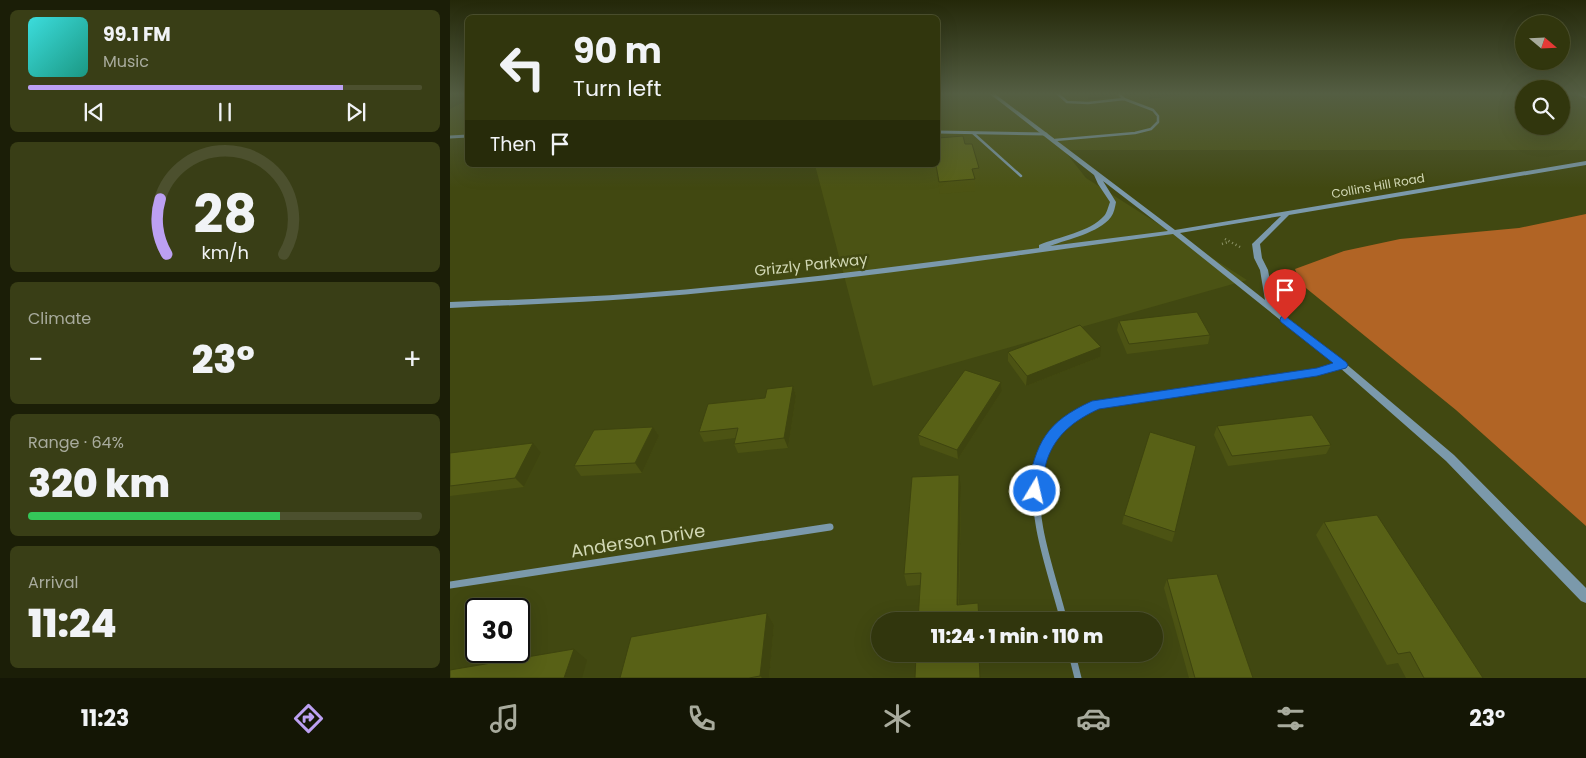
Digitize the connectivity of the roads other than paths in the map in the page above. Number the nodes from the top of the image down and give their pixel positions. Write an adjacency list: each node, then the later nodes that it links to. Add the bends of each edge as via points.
1 (1035, 126): 5 (street)
2 (1154, 126): 8 (lane, via 1134,133)
3 (940, 132): 4 (street)
4 (973, 133): 5 (street); 11 (lane)
5 (1046, 134): 8 (street)
6 (465, 136): 7 (street)
7 (450, 138)
8 (1055, 140): 10 (street)
9 (1586, 163): 12 (street, Collins Hill Road)
10 (1097, 173): 13 (street); 14 (street, via 1098,180 1113,202 1108,216 1094,227)
11 (1021, 176)
12 (1287, 213): 13 (street, Collins Hill Road); 16 (street, via 1256,244)
13 (1174, 232): 14 (street, Grizzly Parkway); 16 (street)
14 (1035, 251): 15 (street, Grizzly Parkway, via 710,290)
15 (450, 305)
16 (1271, 308): 17 (street)
17 (1342, 365): 20 (street, via 1450,458); 21 (street, via 1317,372 1097,404 1074,415 1054,433 1040,461 1035,491 1037,515)
18 (830, 527): 19 (street, Anderson Drive)
19 (450, 585)
20 (1586, 597)
21 (1062, 612)
22 (1074, 662): 23 (street)
23 (1078, 678)

